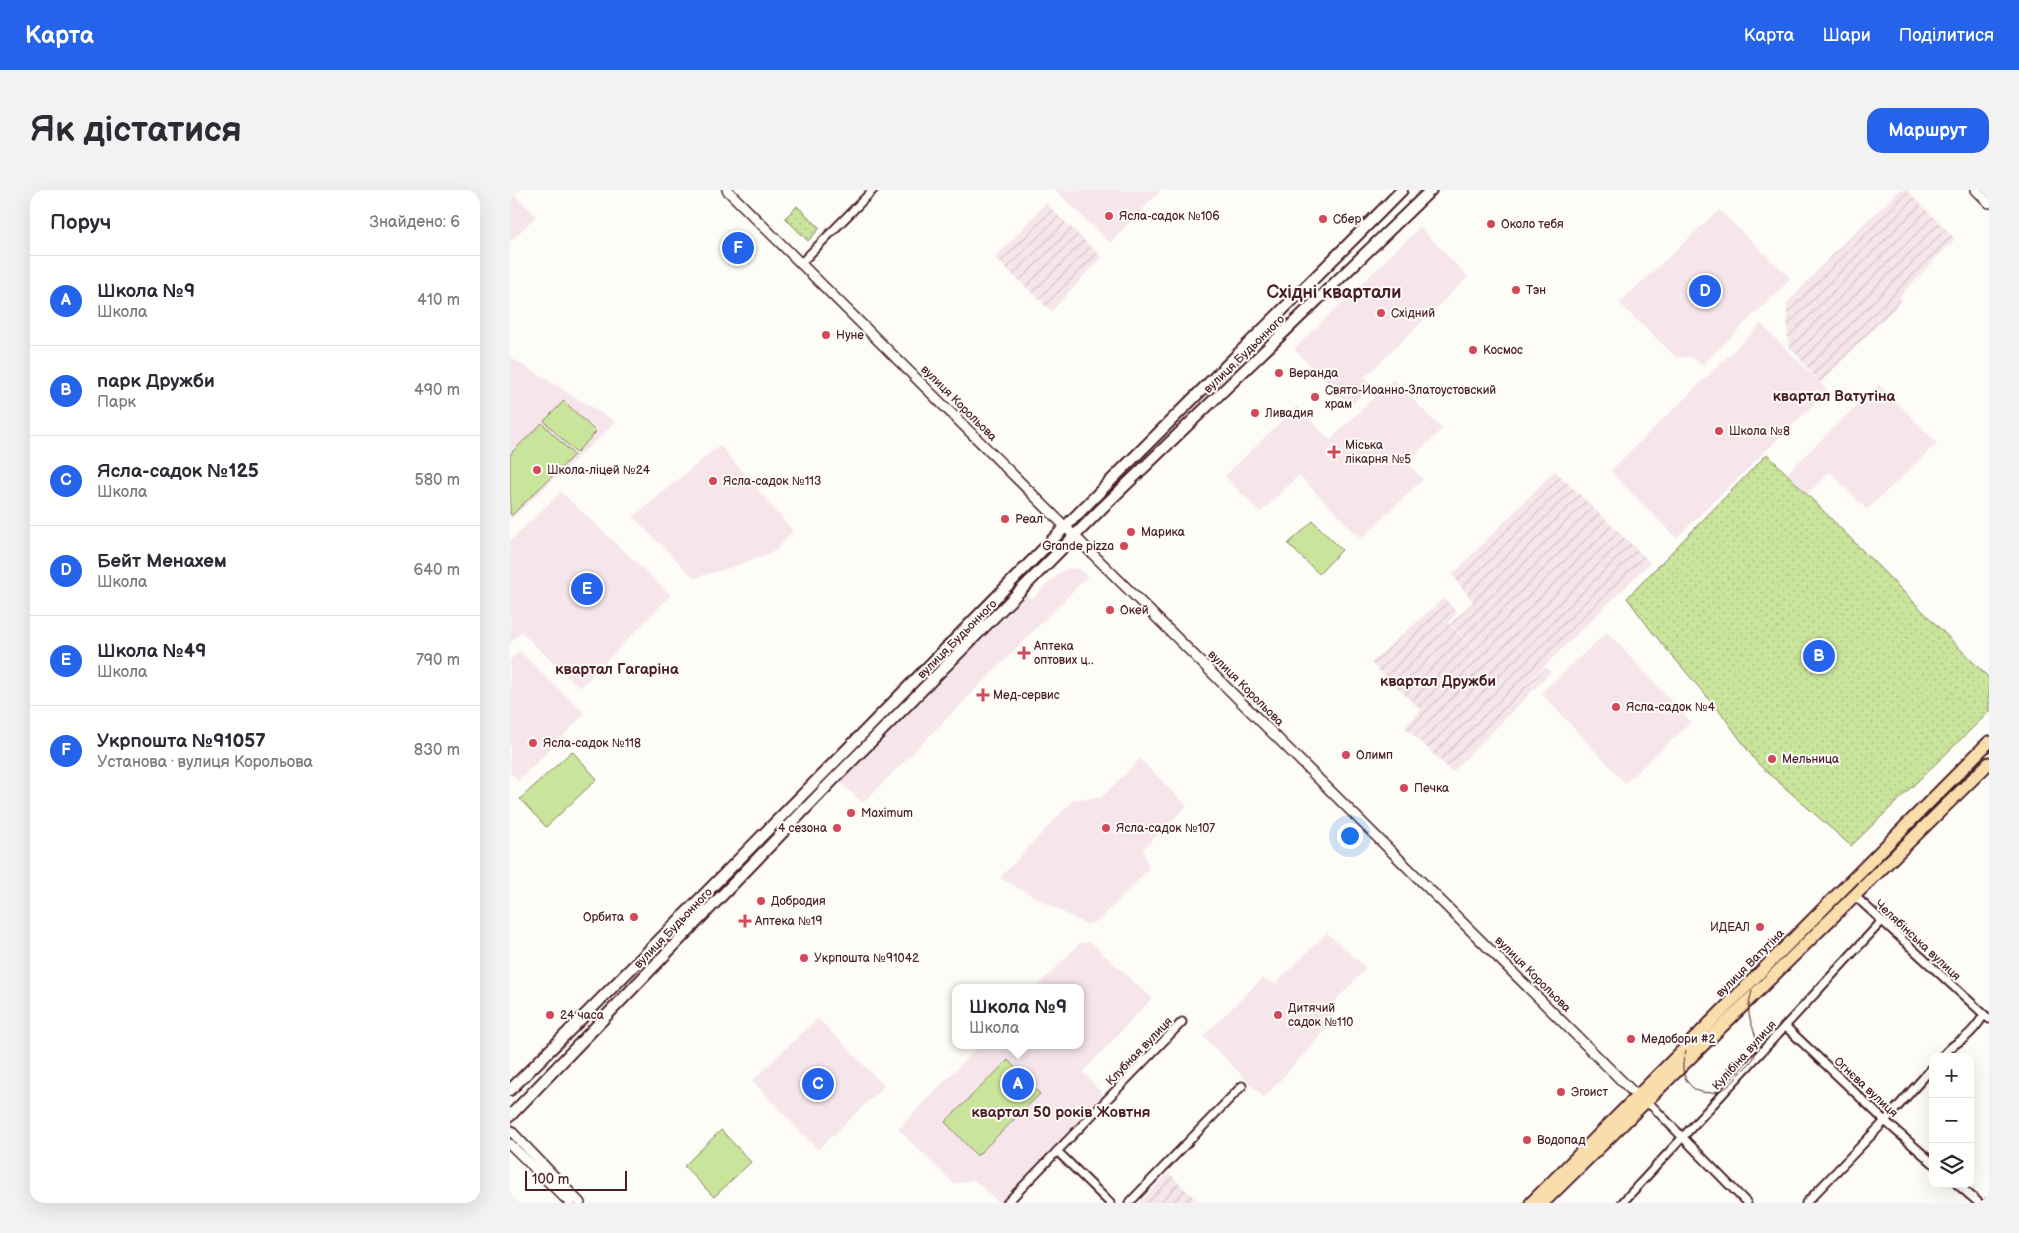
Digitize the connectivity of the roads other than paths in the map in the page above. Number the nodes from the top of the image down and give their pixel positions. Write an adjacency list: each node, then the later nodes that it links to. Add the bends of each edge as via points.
1 (728, 190): 7 (street, вулиця Корольова)
2 (873, 190): 7 (street)
3 (1402, 190): 8 (main road, вулиця Будьонного)
4 (1431, 190): 9 (main road, вулиця Будьонного)
5 (1976, 190): 6 (street)
6 (1989, 203)
7 (801, 263): 8 (street, вулиця Корольова)
8 (1066, 527): 9 (street, вулиця Корольова); 20 (main road, вулиця Будьонного)
9 (1075, 536): 21 (street, вулиця Корольова); 22 (main road, вулиця Будьонного, via 833,780)
10 (1989, 742): 21 (main road, вулиця Ватутіна)
11 (1989, 763): 12 (main road, вулиця Ватутіна)
12 (1855, 896): 13 (street, Челябінська вулиця); 21 (main road, вулиця Ватутіна)
13 (1881, 922): 14 (street, Челябінська вулиця); 16 (street, Кулібіна вулиця)
14 (1987, 1017): 17 (street)
15 (1182, 1022): 27 (street, Клубная вулиця)
16 (1785, 1026): 23 (street, Огнєва вулиця); 25 (street, Кулібіна вулиця)
17 (1945, 1053)
18 (1929, 1072): 23 (street)
19 (1242, 1086): 34 (street)
20 (510, 1090)
21 (1640, 1099): 25 (street, вулиця Корольова, via 1653,1107); 35 (main road, вулиця Ватутіна); 36 (main road, вулиця Ватутіна)
22 (510, 1116)
23 (1885, 1121): 28 (street, Огнєва вулиця); 39 (street)
24 (510, 1130): 31 (street)
25 (1684, 1138): 37 (street, Кулібіна вулиця); 38 (street, вулиця Корольова)
26 (510, 1144): 30 (street)
27 (1057, 1151): 32 (street, Клубная вулиця); 33 (street)
28 (1929, 1160)
29 (1962, 1188): 40 (street)
30 (570, 1203)
31 (580, 1203)
32 (1007, 1203)
33 (1110, 1203)
34 (1129, 1203)
35 (1531, 1203)
36 (1543, 1203)
37 (1622, 1203)
38 (1747, 1203)
39 (1806, 1203)
40 (1979, 1203)

